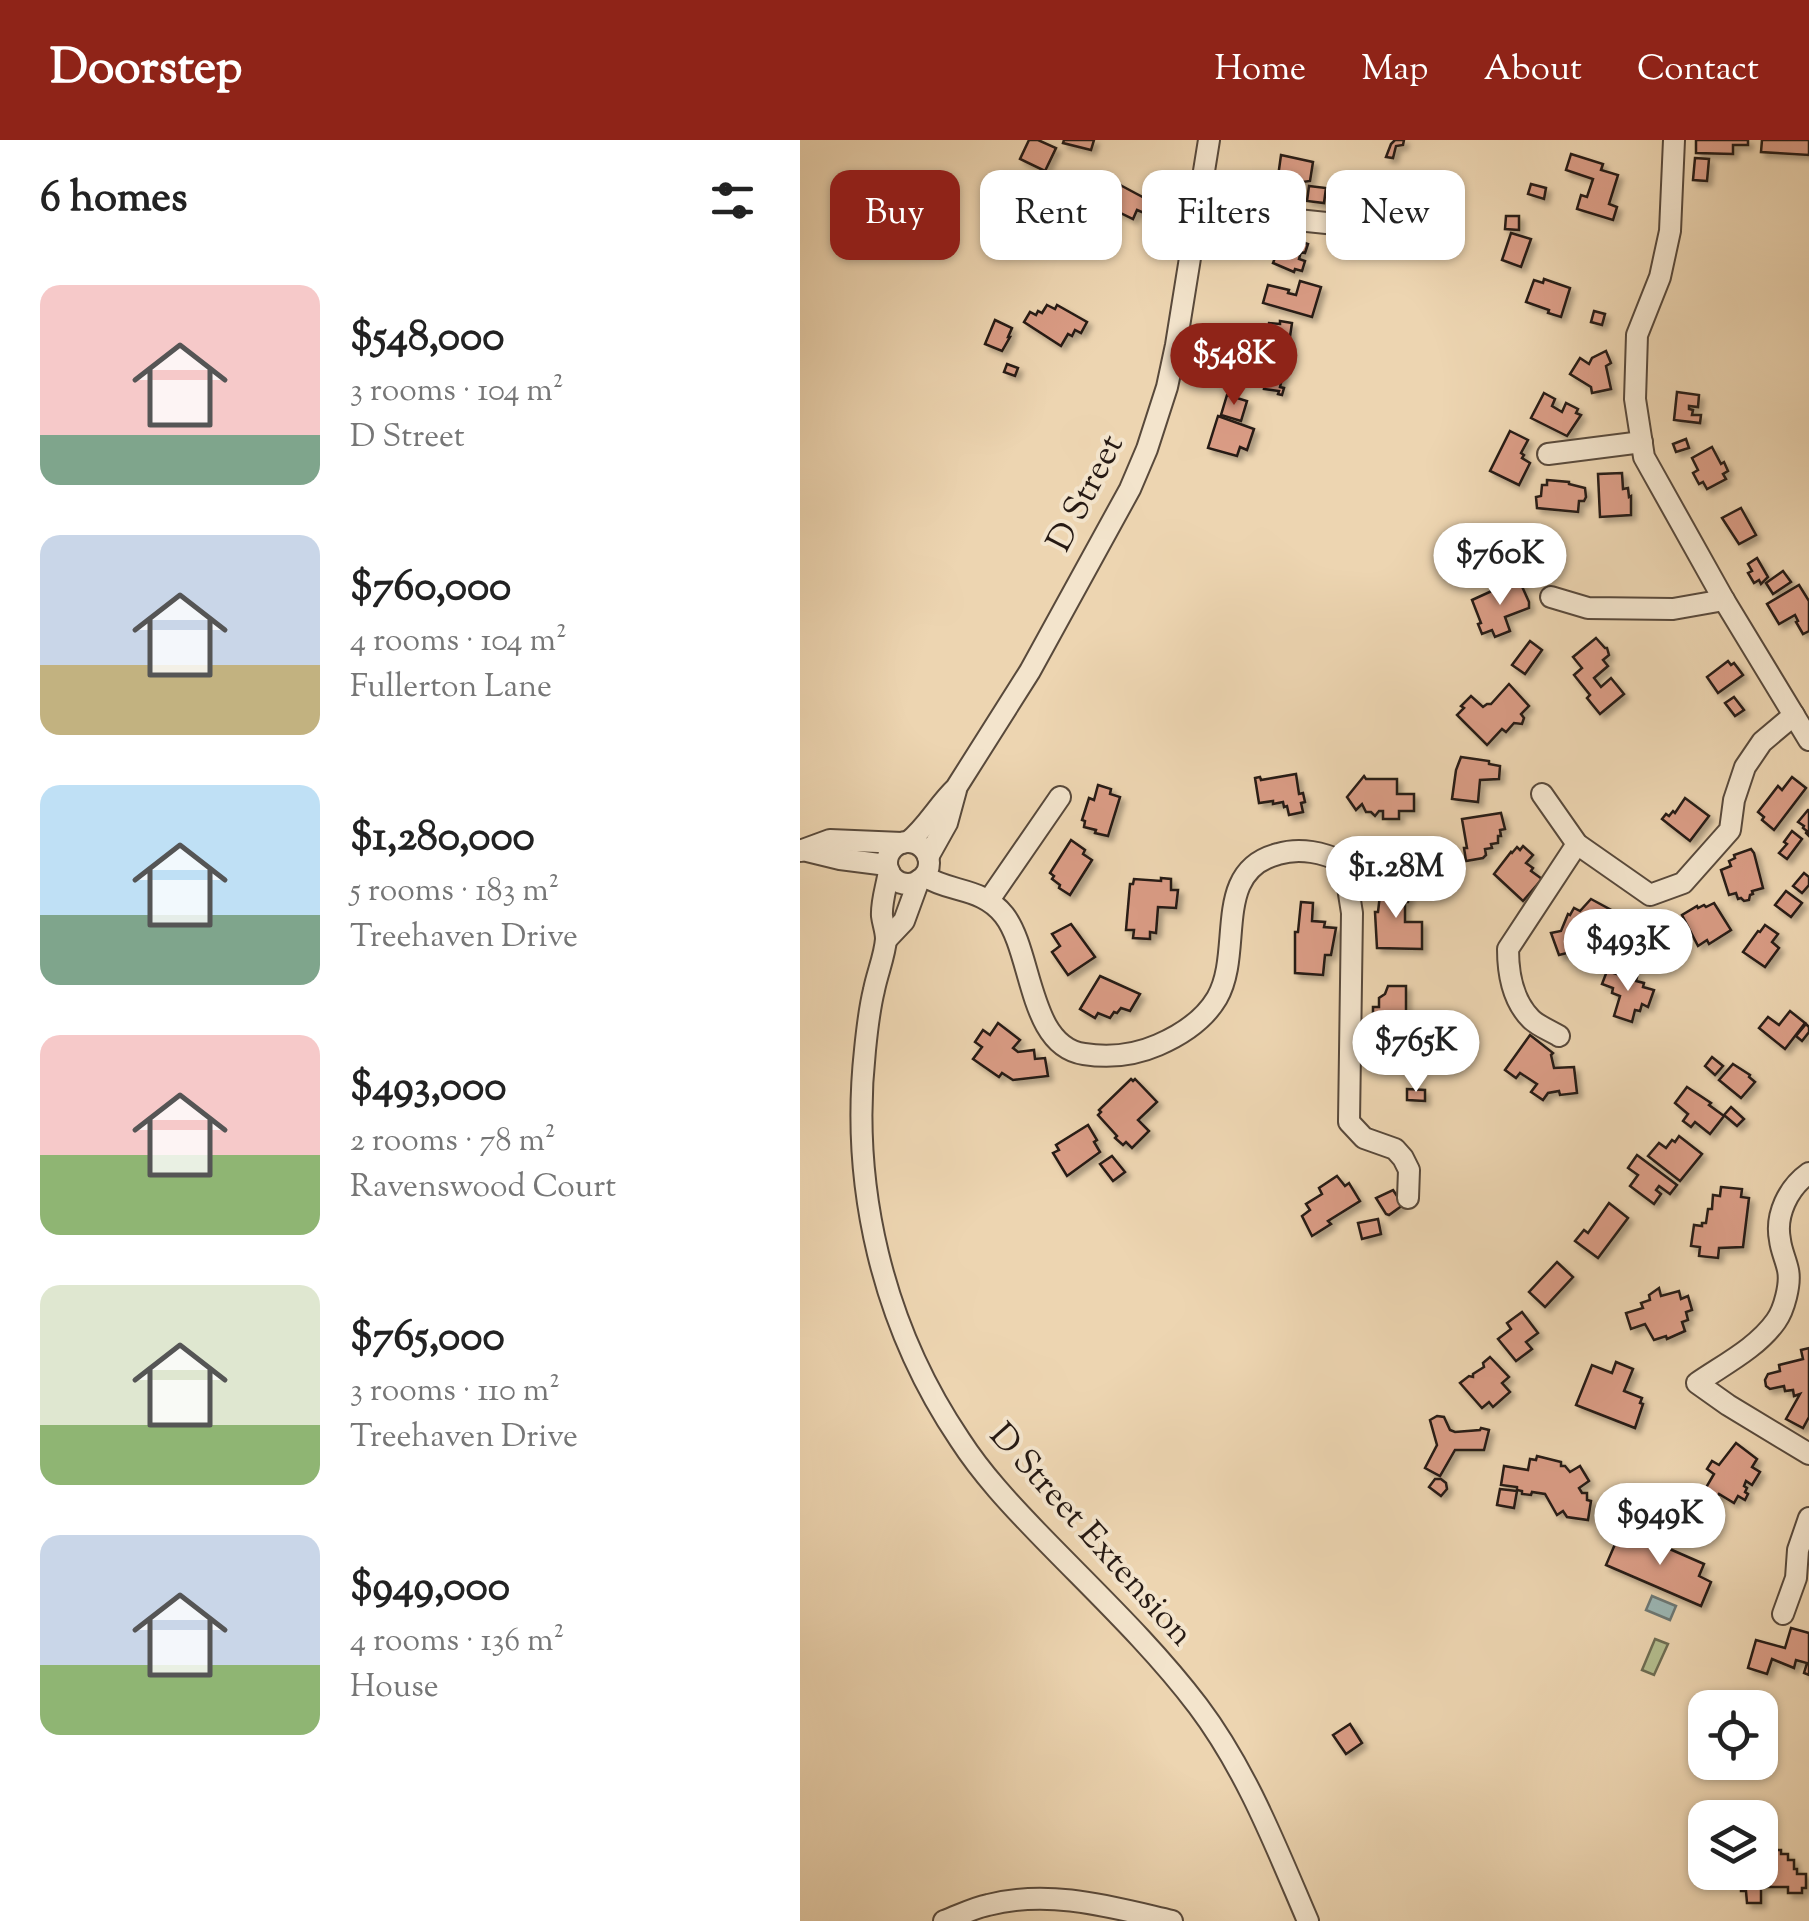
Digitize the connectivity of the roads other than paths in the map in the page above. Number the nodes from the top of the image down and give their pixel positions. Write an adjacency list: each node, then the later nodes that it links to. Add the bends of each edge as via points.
1 (1208, 140): 3 (street, D Street)
2 (1674, 140): 5 (street, via 1670,231 1637,335)
3 (1204, 170)
4 (1189, 260): 11 (street, D Street, via 1167,387 1147,449 1030,671)
5 (1642, 442): 6 (street); 8 (street, via 1644,457)
6 (1548, 454)
7 (1550, 597): 8 (street, via 1588,608)
8 (1724, 600): 9 (street)
9 (1794, 715): 10 (street); 15 (street, via 1754,754 1734,800 1730,830 1683,884 1650,895)
10 (1809, 740)
11 (956, 788): 14 (street, D Street); 18 (street, D Street)
12 (1542, 794): 15 (street)
13 (1060, 797): 19 (street)
14 (905, 842): 16 (street, via 830,840); 17 (street, via 891,851); 18 (street, via 921,846)
15 (1577, 844): 21 (street, via 1508,949 1515,994 1530,1018)
16 (801, 850): 17 (street)
17 (888, 868): 18 (street, via 899,881 912,883); 20 (street, D Street Extension)
18 (925, 870): 19 (street); 20 (street, D Street Extension, via 904,921)
19 (989, 900): 23 (street, via 1019,944 1039,1011 1055,1038 1077,1054 1105,1058 1177,1036 1218,997 1237,888 1249,868 1291,850 1344,862 1352,913 1348,1122 1403,1158)
20 (886, 940): 29 (street, D Street Extension, via 866,1038 863,1165 894,1312 914,1361 988,1478 1176,1678 1227,1748)
21 (1559, 1036)
22 (1809, 1174): 24 (street, via 1788,1195 1779,1222 1790,1274 1778,1318 1761,1339 1697,1383)
23 (1408, 1198)
24 (1809, 1454)
25 (1809, 1518): 26 (street)
26 (1783, 1614)
27 (944, 1921): 28 (street, via 1022,1899 1066,1899)
28 (1172, 1921)
29 (1308, 1921)

